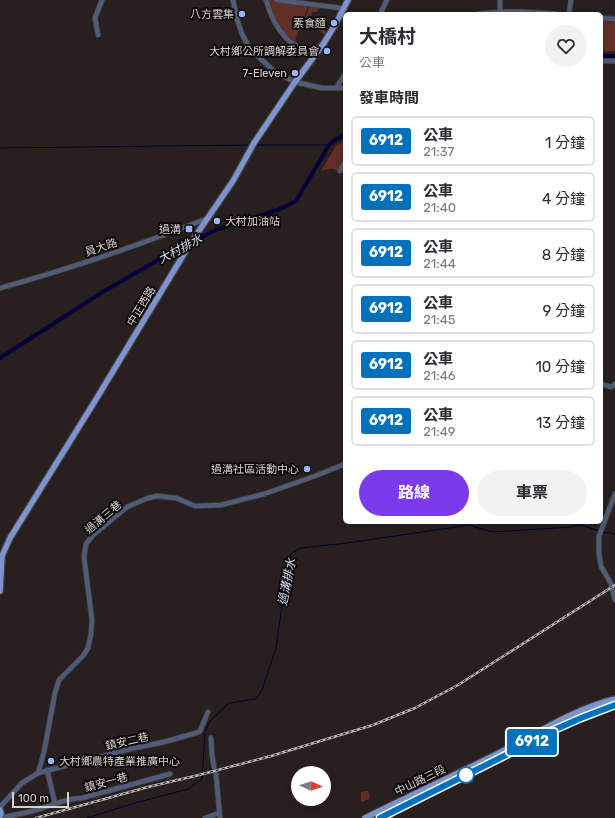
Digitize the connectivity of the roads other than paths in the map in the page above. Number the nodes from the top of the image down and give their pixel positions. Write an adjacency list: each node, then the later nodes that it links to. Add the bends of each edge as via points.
1 (102, 0): 15 (street, via 95,18)
2 (233, 0): 20 (street, via 242,34 250,49 275,72)
3 (266, 0): 16 (street, via 274,22 287,39)
4 (277, 0): 9 (street)
5 (348, 0): 9 (main road, 中正西路)
6 (387, 0): 10 (street)
7 (500, 0): 11 (street)
8 (571, 0): 12 (street)
9 (344, 9): 16 (main road, 中正西路)
10 (381, 12)
11 (500, 12)
12 (569, 12)
13 (603, 18): 14 (street)
14 (615, 19)
15 (98, 35)
16 (315, 55): 20 (main road, 中正西路)
17 (603, 61): 18 (street)
18 (615, 61)
19 (343, 77): 21 (street)
20 (295, 82): 21 (street, via 322,88); 25 (main road, 中正西路)
21 (337, 88): 22 (street)
22 (343, 88)
23 (343, 165): 24 (street)
24 (340, 171)
25 (206, 220): 26 (street, 員大路, via 86,262); 31 (main road, 中正西路, via 10,538 2,556)
26 (0, 288)
27 (603, 384): 28 (street)
28 (615, 384)
29 (343, 465): 39 (street, 過溝三巷, via 264,494 221,505 195,506 176,498 148,498 127,507 93,535 86,544 84,557 92,620 88,648 59,680 54,693)
30 (615, 494): 32 (street, via 599,536 599,554 601,566 611,584)
31 (0, 591)
32 (615, 600)
33 (615, 699): 48 (main road, 中山路三段, via 596,704 561,720)
34 (615, 705): 49 (main road, 中山路三段, via 554,730)
35 (208, 712): 38 (street, 鎮安二巷, via 200,731 196,733)
36 (211, 738): 37 (street)
37 (214, 767)
38 (47, 770): 39 (street, 鎮安二巷); 42 (street)
39 (38, 773): 43 (street, via 22,783)
40 (170, 774): 42 (street, 鎮安一巷)
41 (216, 774): 46 (street)
42 (55, 803): 45 (street, 鎮安一巷, via 45,808 6,817)
43 (0, 807)
44 (0, 810): 45 (main road)
45 (0, 816)
46 (219, 816): 47 (street)
47 (205, 818)
48 (365, 818)
49 (380, 818)

